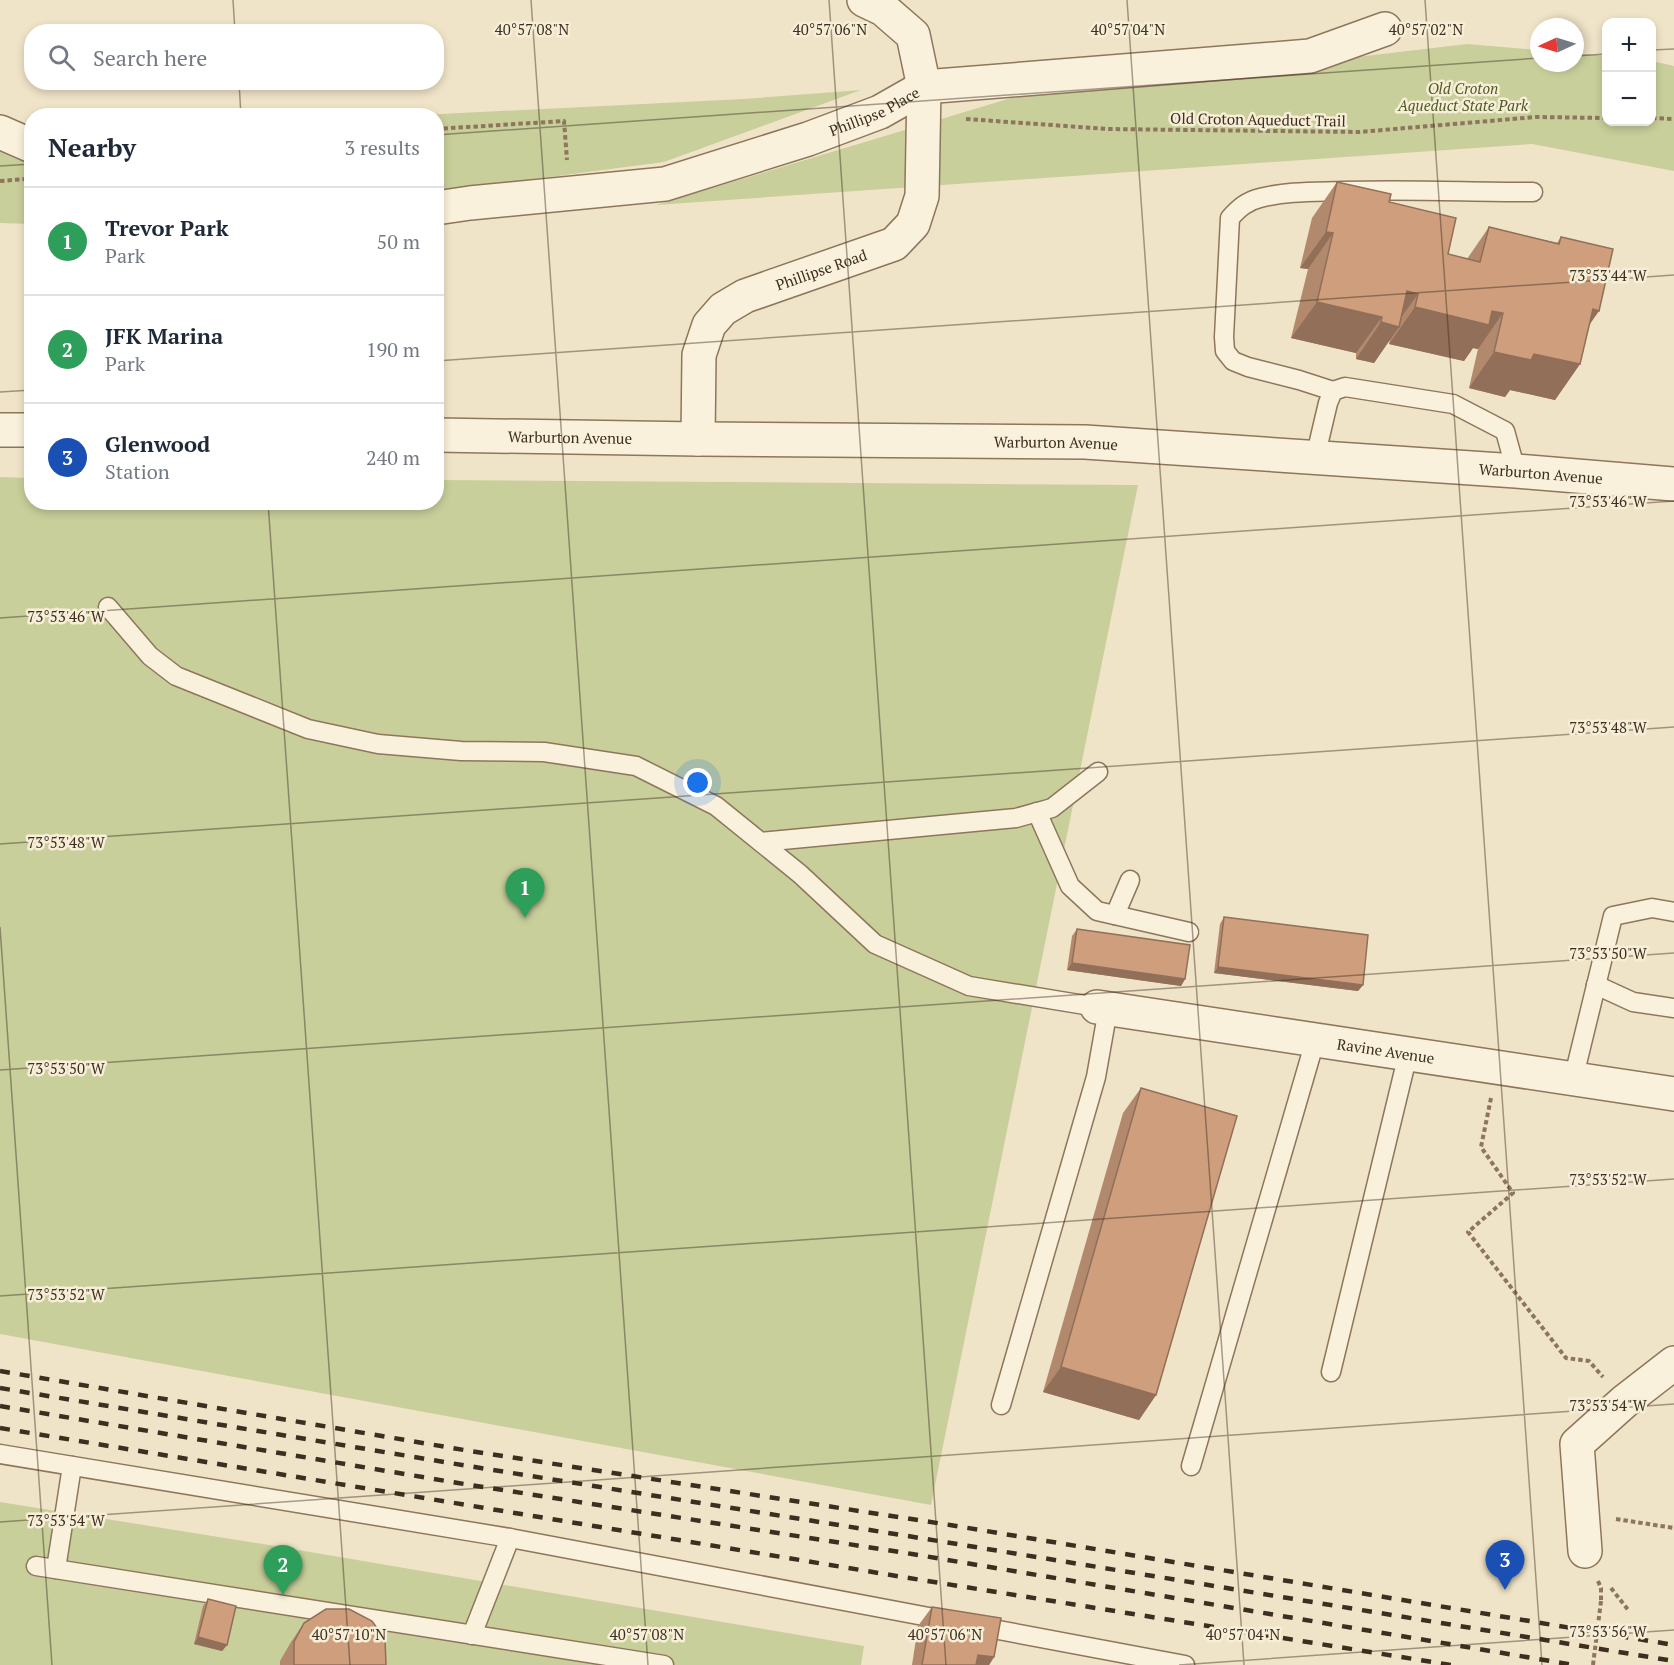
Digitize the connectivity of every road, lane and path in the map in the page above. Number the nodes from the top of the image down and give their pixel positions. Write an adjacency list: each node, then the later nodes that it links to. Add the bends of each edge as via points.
1 (864, 0): 3 (street, Phillipse Road, via 883,9 913,35)
2 (1385, 29): 3 (street, Phillipse Place, via 1310,56)
3 (924, 87): 14 (street, Phillipse Place, via 880,112 808,139 665,184); 20 (street, Phillipse Road, via 922,196 913,224 894,244 745,296 723,309 708,325 699,355)
4 (1602, 118): 7 (path, Old Croton Aqueduct Trail, via 1536,117 1359,132 1108,129)
5 (1656, 118): 6 (path)
6 (1674, 118)
7 (960, 119)
8 (444, 128): 14 (path, via 564,121)
9 (0, 132): 10 (street)
10 (24, 142)
11 (24, 179): 12 (path)
12 (0, 181)
13 (1533, 192): 16 (lane, via 1313,192 1259,198 1242,206 1230,218 1225,351 1233,361 1248,367)
14 (570, 193): 15 (street, Phillipse Place)
15 (444, 207)
16 (1333, 391): 21 (lane); 22 (lane, via 1345,387 1453,404 1505,431)
17 (0, 430): 18 (street)
18 (24, 430)
19 (444, 435): 20 (street, Warburton Avenue)
20 (698, 439): 21 (street, Warburton Avenue, via 1085,442)
21 (1315, 458): 22 (street, Warburton Avenue)
22 (1516, 471): 23 (street, Warburton Avenue)
23 (1674, 484)
24 (108, 607): 27 (lane, via 150,656 176,676 308,729 378,744 460,752 544,752 636,766 716,806)
25 (1098, 772): 26 (lane, via 1052,808)
26 (1036, 812): 27 (lane, via 1016,818); 30 (lane, via 1070,886 1097,911)
27 (761, 842): 33 (lane, via 875,944 969,986)
28 (1130, 880): 30 (lane)
29 (1674, 912): 32 (lane, via 1652,909 1614,916)
30 (1114, 915): 31 (lane)
31 (1189, 932)
32 (1596, 985): 34 (lane, via 1634,1002); 38 (lane)
33 (1103, 1008): 35 (street, Ravine Avenue); 43 (lane, via 1096,1077)
34 (1674, 1008)
35 (1315, 1041): 36 (street, Ravine Avenue); 46 (lane)
36 (1408, 1054): 37 (street, Ravine Avenue); 42 (lane)
37 (1497, 1068): 38 (street, Ravine Avenue); 40 (path, via 1481,1147 1513,1193 1468,1232 1566,1358)
38 (1574, 1080): 39 (street, Ravine Avenue)
39 (1674, 1094)
40 (1589, 1361)
41 (1674, 1363): 50 (street, via 1577,1444)
42 (1331, 1372)
43 (1001, 1405)
44 (0, 1454): 45 (lane)
45 (72, 1466): 49 (lane); 52 (lane)
46 (1191, 1466)
47 (1608, 1518): 48 (path)
48 (1674, 1528)
49 (510, 1538): 56 (lane); 58 (lane)
50 (1586, 1551)
51 (36, 1566): 52 (lane)
52 (56, 1569): 56 (lane)
53 (1611, 1588): 55 (path)
54 (1601, 1600): 59 (path, bridge)
55 (1629, 1611)
56 (472, 1635): 57 (lane)
57 (664, 1665)
58 (1185, 1665)
59 (1593, 1665)

